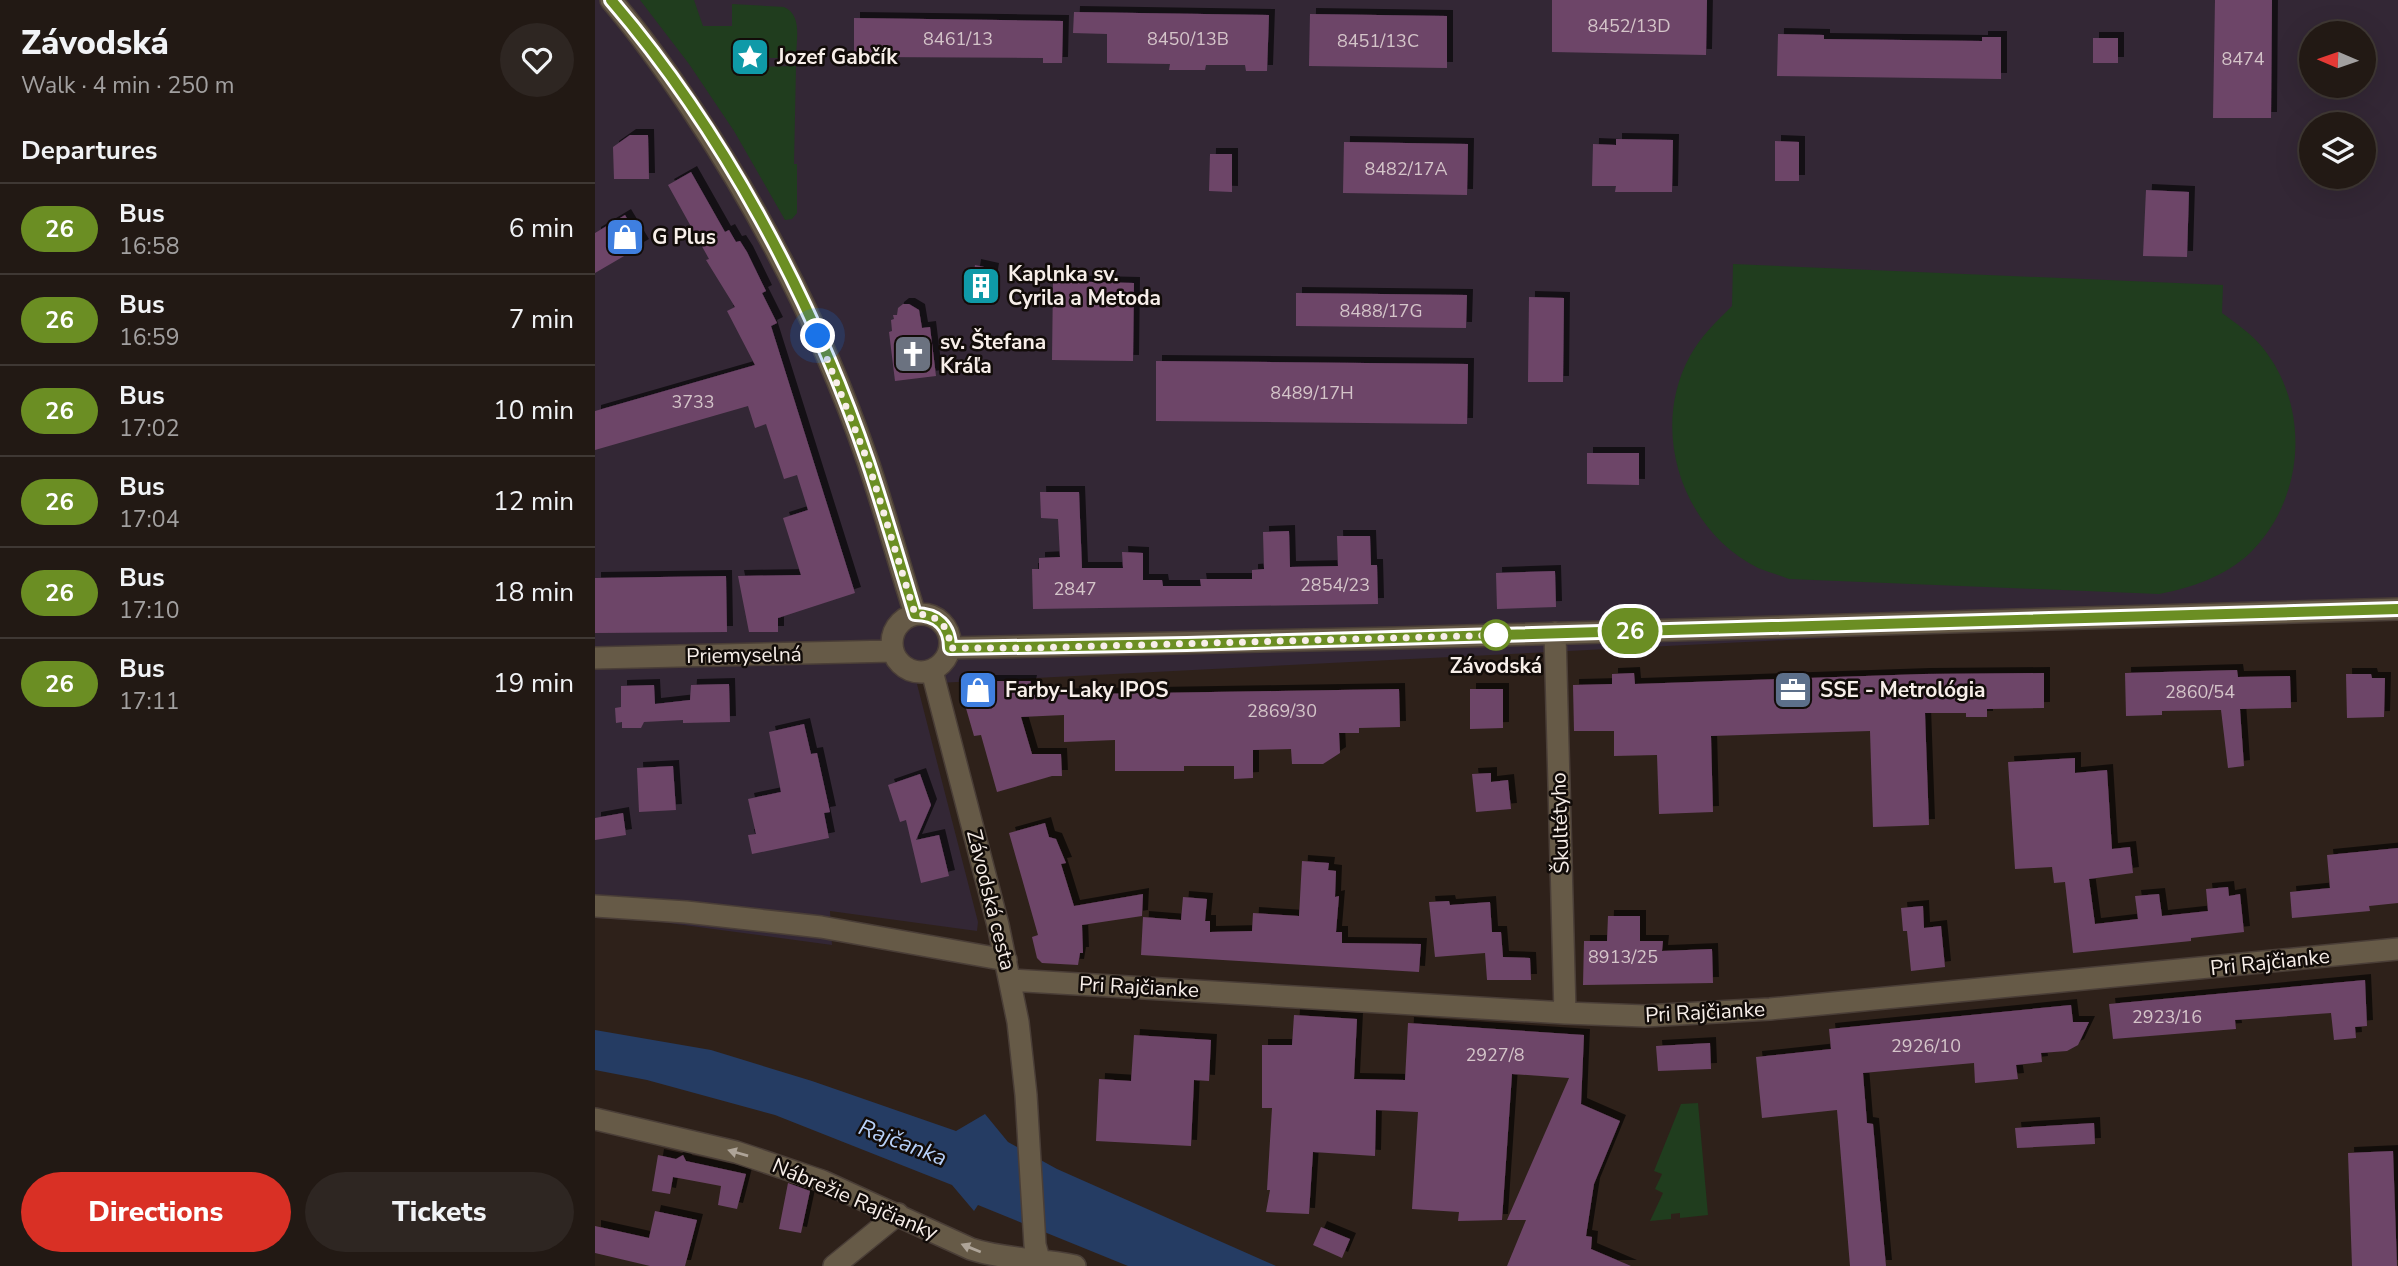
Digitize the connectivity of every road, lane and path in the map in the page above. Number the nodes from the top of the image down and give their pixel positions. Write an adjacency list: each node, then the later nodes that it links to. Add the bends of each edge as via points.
1 (611, 0): 3 (street, via 714,141 795,283 865,456)
2 (2398, 609): 4 (street)
3 (915, 614): 5 (street, via 941,622); 6 (street, via 896,628)
4 (1555, 634): 5 (street); 12 (street, Škultétyho)
5 (950, 648): 8 (street)
6 (893, 651): 7 (street, Priemyselná); 8 (street, via 908,670)
7 (595, 658)
8 (932, 671): 11 (street, Závodská cesta)
9 (595, 906): 11 (street, Pri Rajčianke, via 821,927)
10 (2398, 949): 12 (street, Pri Rajčianke, via 1770,1009 1645,1016)
11 (1008, 970): 12 (street, Pri Rajčianke); 15 (street, Závodská cesta, via 1023,1062)
12 (1565, 1013)
13 (595, 1119): 14 (street, Nábrežie Rajčianky, one-way to 13, via 823,1181 736,1152)
14 (898, 1214): 15 (street, Nábrežie Rajčianky, one-way to 14, via 994,1257); 16 (street)
15 (1038, 1257): 17 (street, Nábrežie Rajčianky)
16 (834, 1266)
17 (1075, 1266)

